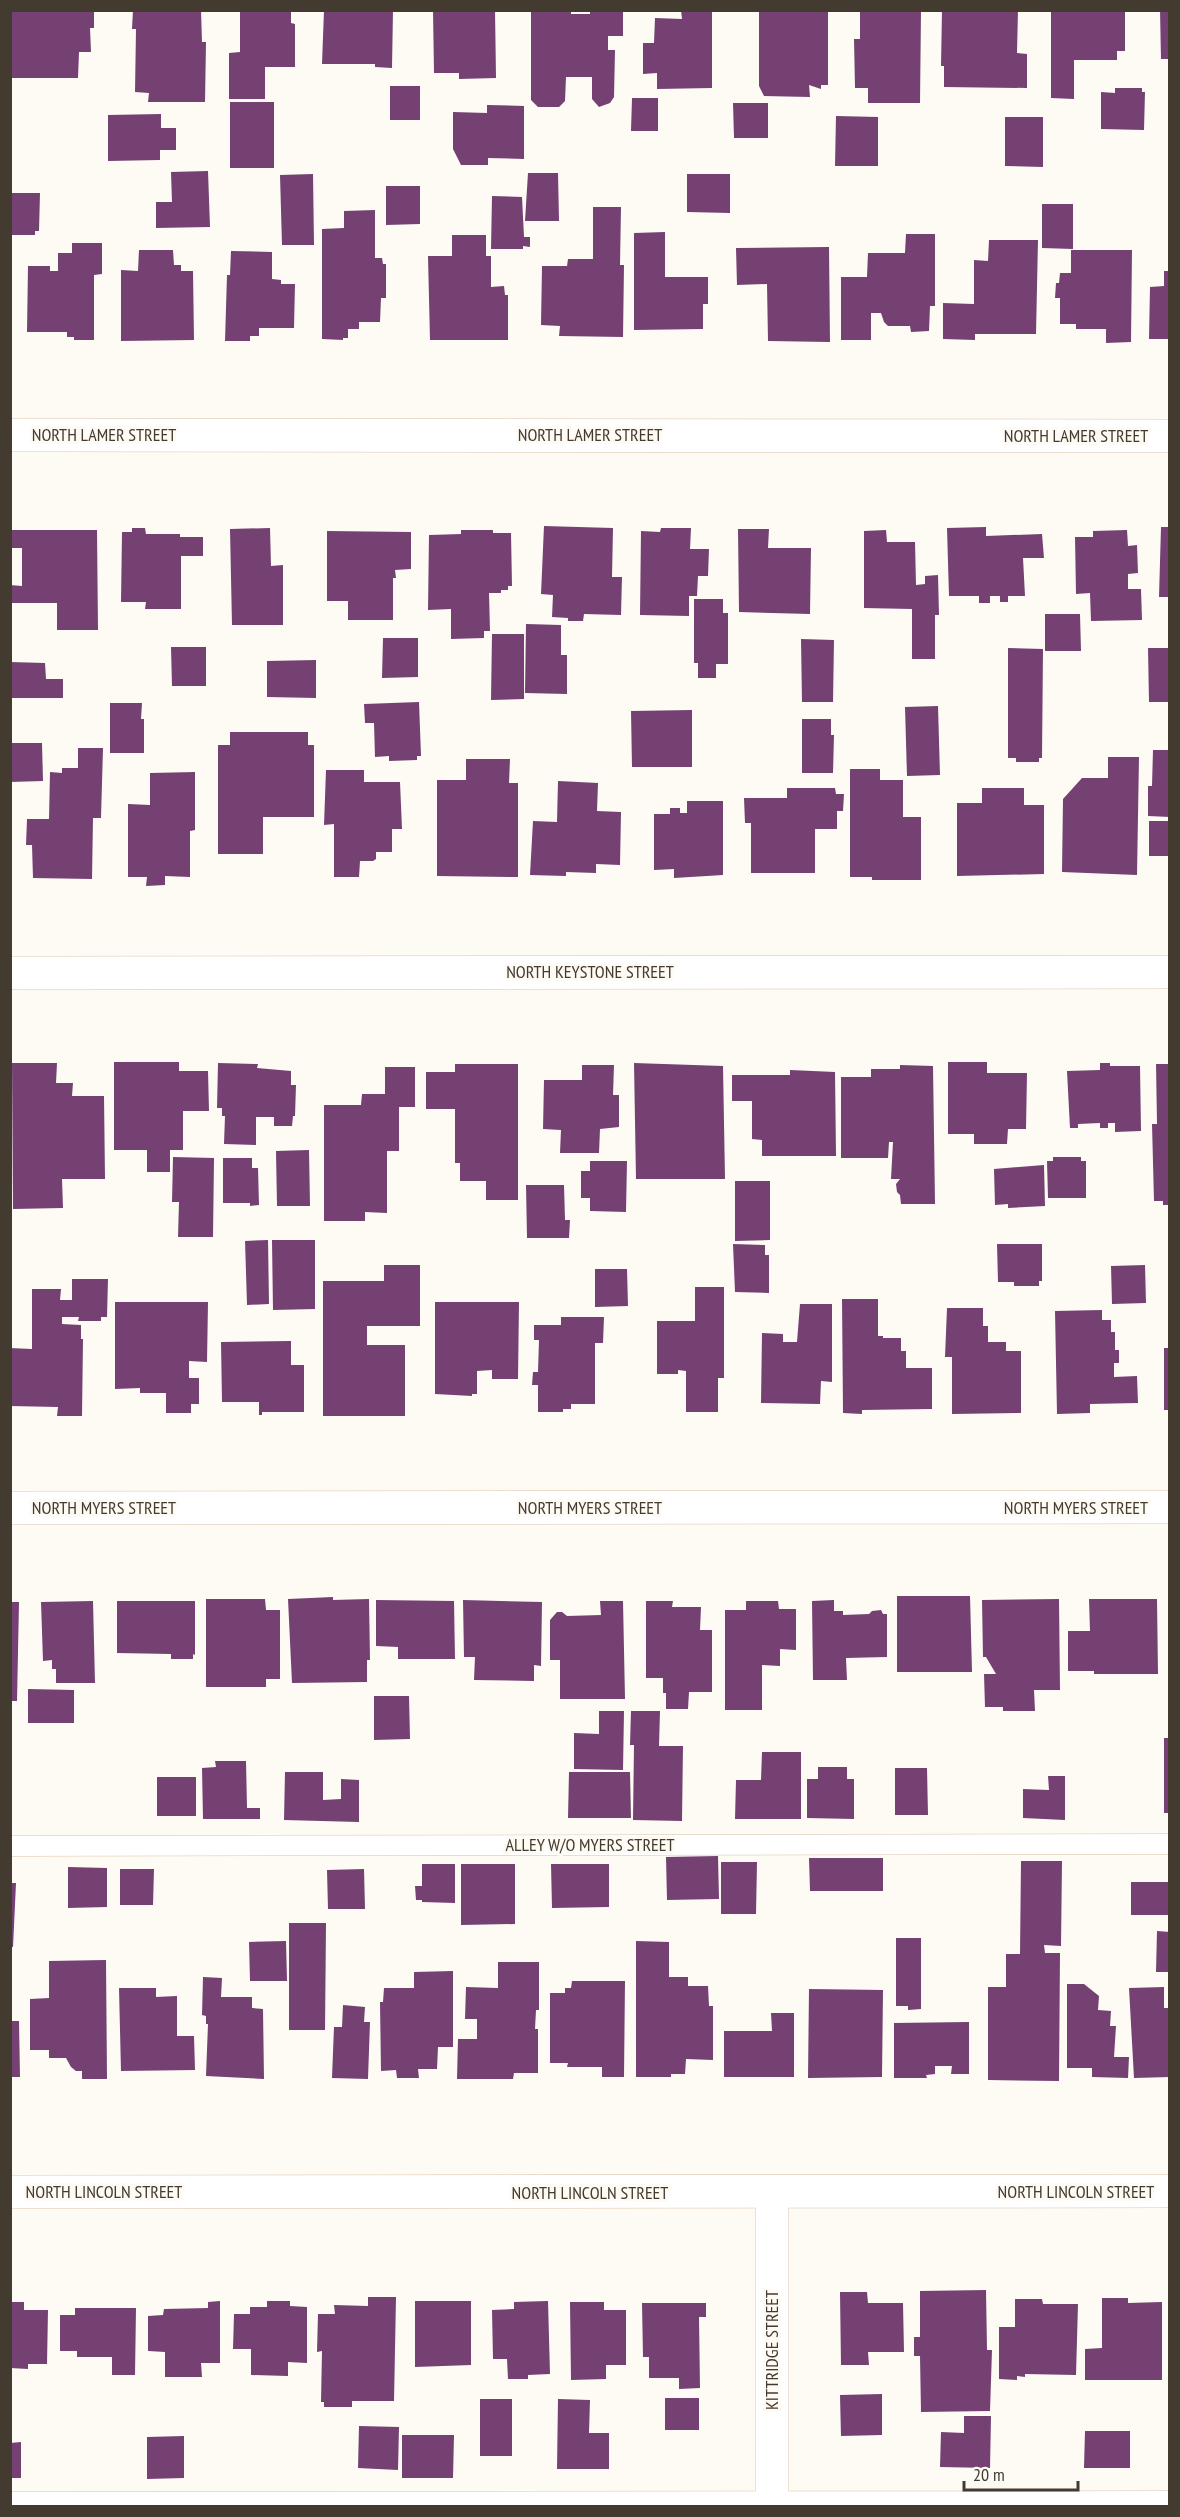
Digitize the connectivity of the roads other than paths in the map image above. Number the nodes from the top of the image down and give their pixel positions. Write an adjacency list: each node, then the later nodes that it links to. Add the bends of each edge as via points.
1 (10, 435): 2 (street, NORTH LAMER STREET)
2 (1170, 436)
3 (1170, 972): 4 (street, NORTH KEYSTONE STREET)
4 (10, 973)
5 (10, 1508): 6 (street, NORTH MYERS STREET)
6 (1170, 1508)
7 (1170, 1844): 8 (lane, ALLEY W/O MYERS STREET)
8 (10, 1846)
9 (10, 2192): 11 (street, NORTH LINCOLN STREET)
10 (1170, 2192): 11 (street, NORTH LINCOLN STREET)
11 (772, 2193): 14 (street, KITTRIDGE STREET)
12 (1170, 2501): 14 (lane)
13 (10, 2502): 14 (lane)
14 (772, 2504)

